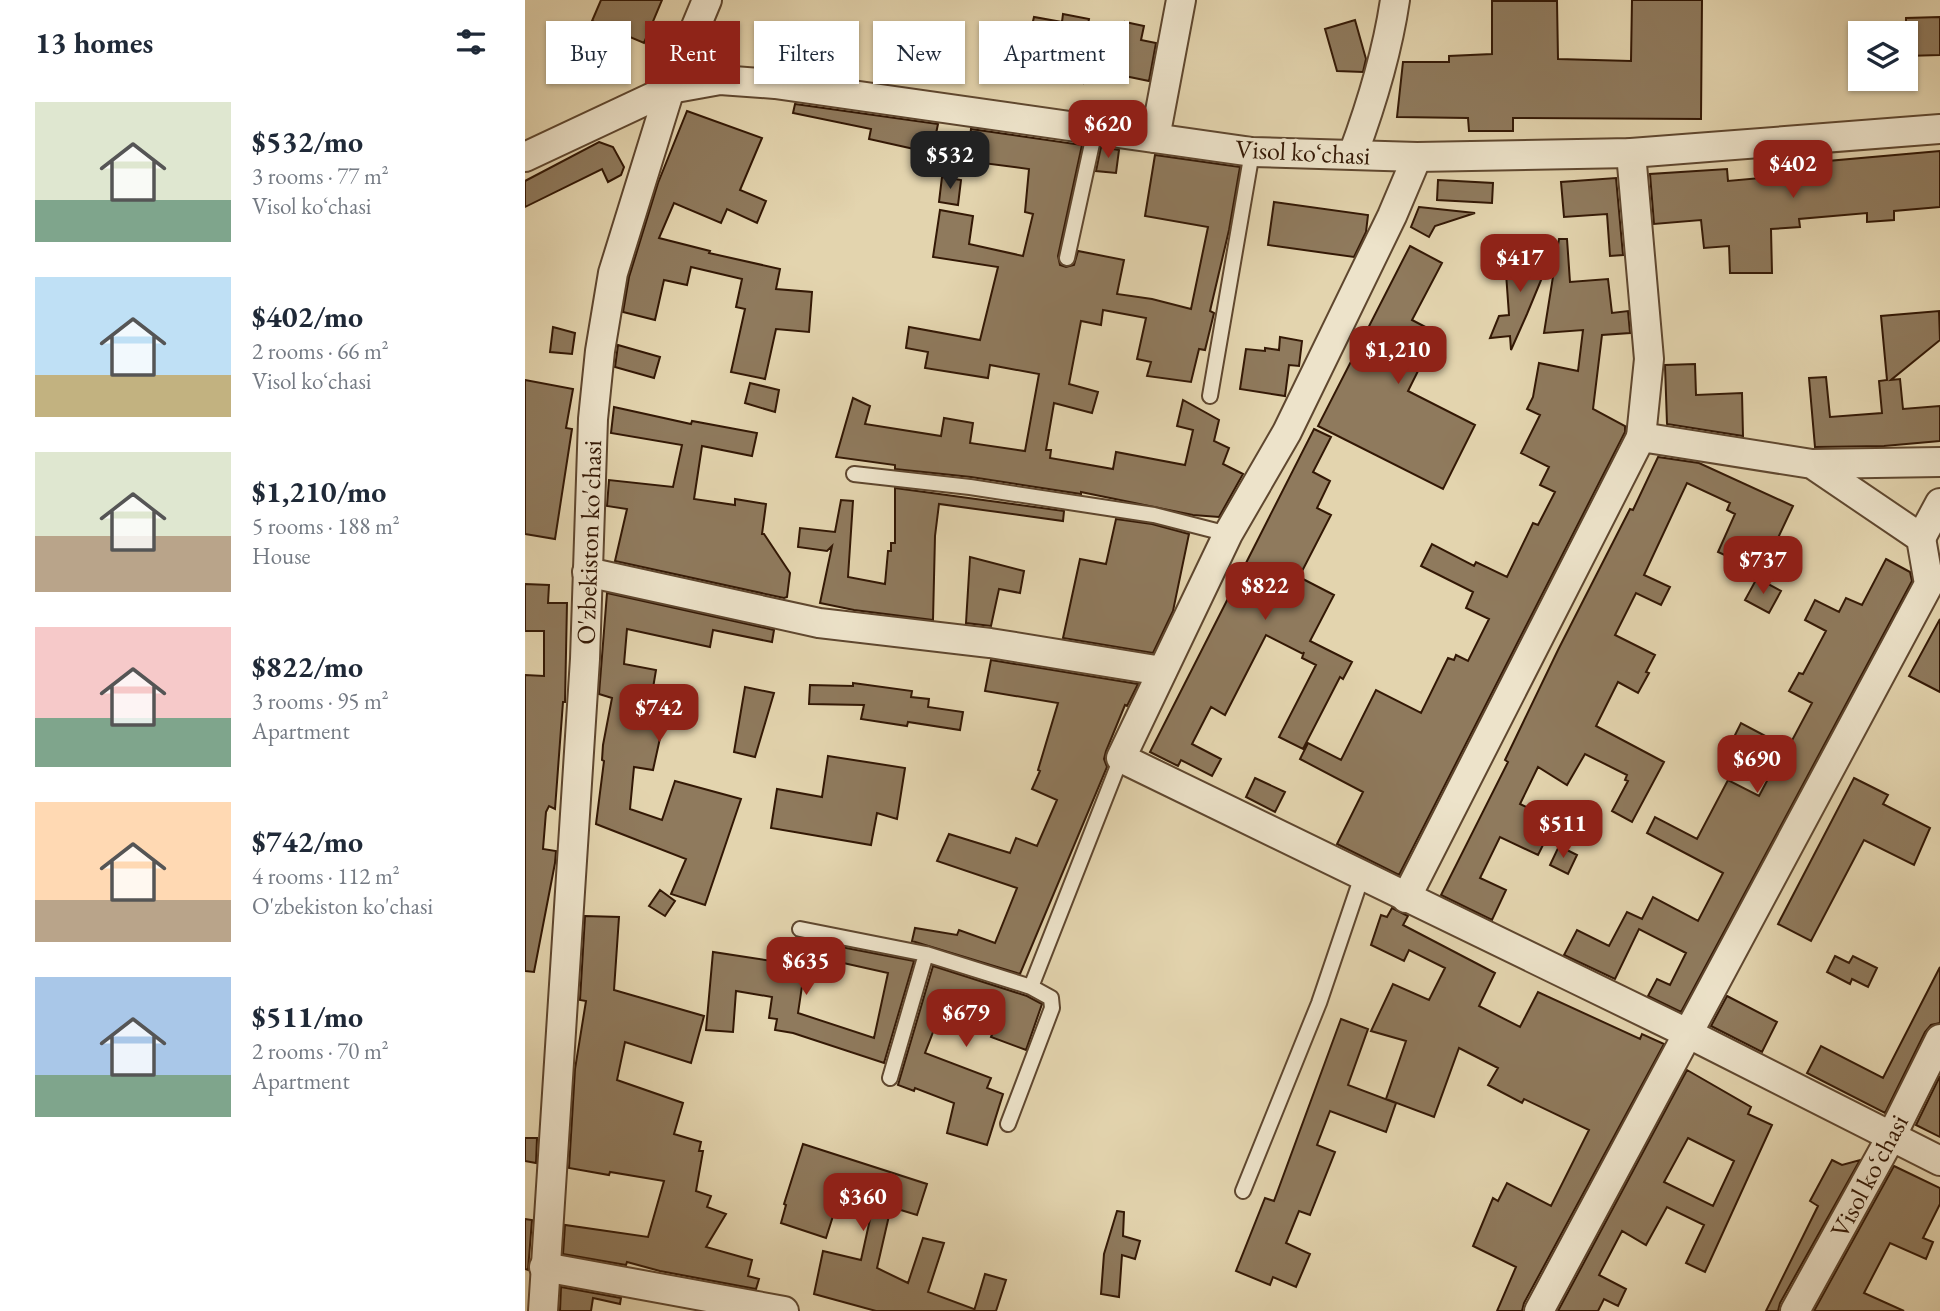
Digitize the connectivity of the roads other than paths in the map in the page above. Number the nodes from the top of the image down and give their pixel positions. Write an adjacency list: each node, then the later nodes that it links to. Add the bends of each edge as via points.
1 (707, 0): 4 (street, O'zbekiston ko'chasi)
2 (1181, 0): 7 (street)
3 (1395, 0): 10 (street, via 1380,79)
4 (670, 89): 6 (street, Visol koʻchasi, via 720,80 775,85); 11 (street, Visol koʻchasi); 22 (street, O'zbekiston ko'chasi, via 613,273 593,419)
5 (1940, 128): 9 (street, Visol koʻchasi)
6 (1095, 130): 7 (street, Visol koʻchasi); 13 (lane)
7 (1155, 138): 8 (street, Visol koʻchasi)
8 (1252, 152): 10 (street, Visol koʻchasi); 14 (lane)
9 (1631, 153): 12 (street, Visol koʻchasi); 15 (street, via 1649,359)
10 (1353, 154): 12 (street, Visol koʻchasi)
11 (525, 157)
12 (1417, 157): 20 (street, via 1287,432)
13 (1067, 258)
14 (1210, 396)
15 (1641, 437): 17 (street); 26 (street)
16 (1940, 463): 17 (street)
17 (1812, 464): 21 (street)
18 (855, 474): 20 (lane, via 1154,515)
19 (1940, 503): 21 (street)
20 (1228, 534): 23 (street)
21 (1921, 538): 30 (street, via 1929,584)
22 (587, 572): 23 (street, via 819,624 990,643); 37 (street, O'zbekiston ko'chasi)
23 (1163, 671): 24 (street)
24 (1121, 758): 25 (street); 29 (lane)
25 (1362, 876): 26 (street); 36 (lane, via 1319,1003)
26 (1406, 898): 30 (street)
27 (800, 929): 28 (lane)
28 (926, 954): 29 (lane); 32 (lane)
29 (1031, 987): 33 (lane, via 1051,999 1052,1008)
30 (1689, 1034): 34 (street); 40 (street)
31 (1940, 1039): 34 (street, Visol koʻchasi)
32 (890, 1078)
33 (1008, 1124)
34 (1891, 1137): 35 (street); 41 (street, Visol koʻchasi)
35 (1940, 1161)
36 (1243, 1191)
37 (544, 1267): 38 (street, O'zbekiston ko'chasi); 39 (street)
38 (543, 1311)
39 (784, 1311)
40 (1539, 1311)
41 (1795, 1311)

